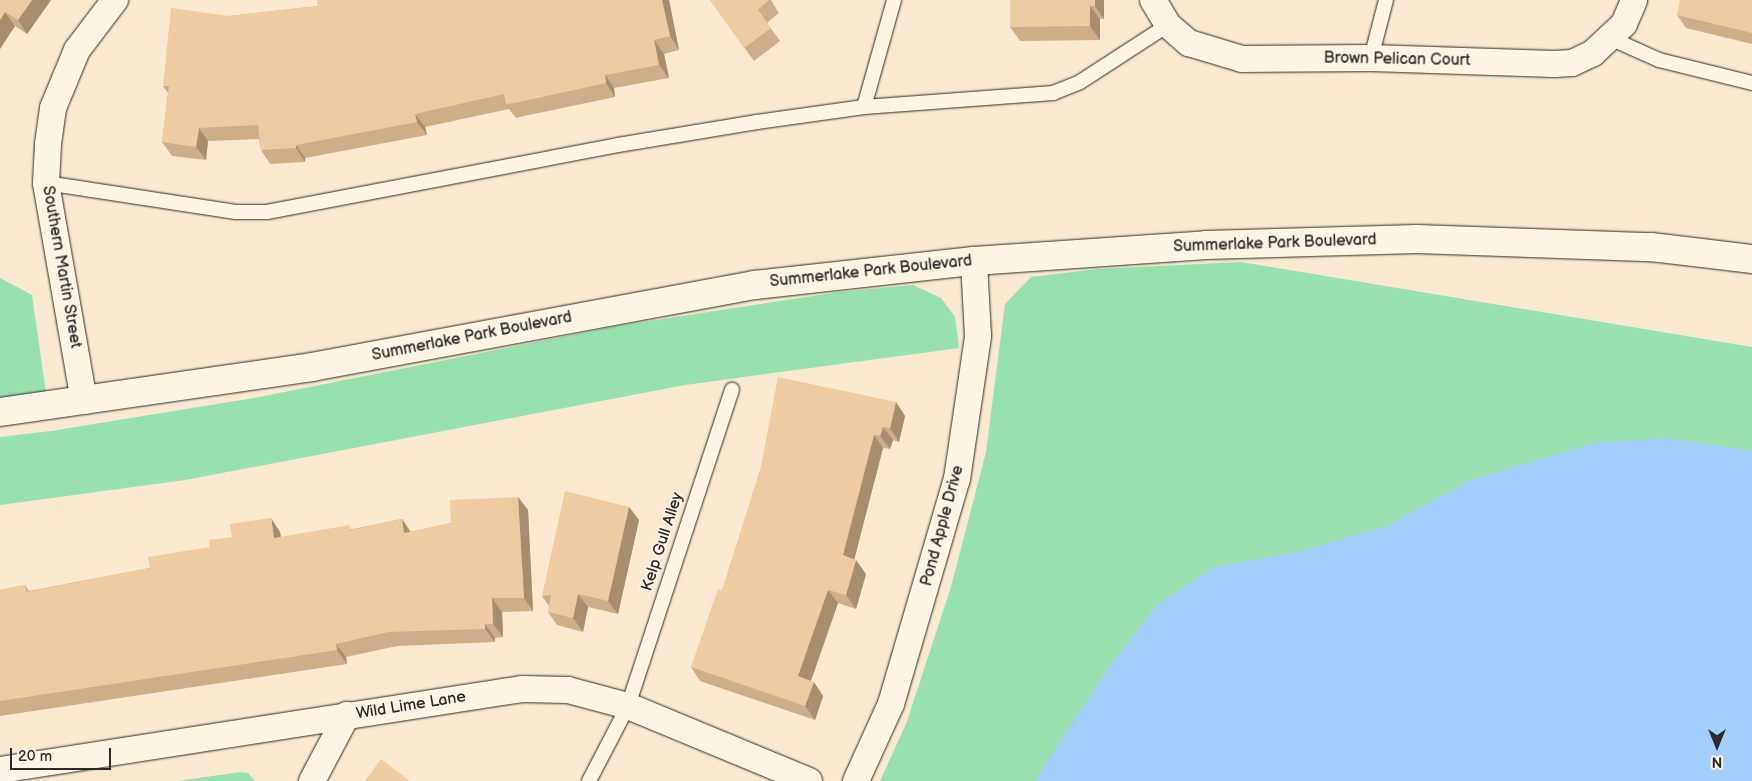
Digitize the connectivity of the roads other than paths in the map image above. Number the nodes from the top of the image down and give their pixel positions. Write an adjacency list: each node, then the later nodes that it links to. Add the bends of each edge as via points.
1 (115, 0): 11 (street, Southern Martin Street, via 77,50 54,108)
2 (894, 0): 10 (lane)
3 (1153, 0): 6 (street, Brown Pelican Court)
4 (1386, 0): 8 (lane)
5 (1634, 0): 7 (street, Brown Pelican Court, via 1624,24)
6 (1168, 26): 8 (street, Brown Pelican Court, via 1190,44 1242,59); 10 (lane, via 1080,82 1053,93)
7 (1610, 38): 8 (street, Brown Pelican Court, via 1594,53 1572,63); 9 (lane, via 1658,60)
8 (1371, 58)
9 (1752, 83)
10 (864, 107): 11 (lane, via 618,145 267,212 236,212)
11 (46, 183): 15 (street, Southern Martin Street)
12 (1752, 259): 13 (main road, Summerlake Park Boulevard, via 1651,247 1416,239 1206,245)
13 (974, 260): 15 (main road, Summerlake Park Boulevard, via 755,285 312,367); 23 (street, Pond Apple Drive, via 978,336 957,479 891,704)
14 (732, 390): 17 (lane, Kelp Gull Alley)
15 (84, 401): 16 (main road, Summerlake Park Boulevard)
16 (0, 412)
17 (628, 706): 18 (street, Wild Lime Lane, via 568,690 522,689); 21 (lane, Kelp Gull Alley); 22 (street, Wild Lime Lane)
18 (347, 715): 19 (street, Wild Lime Lane); 20 (street)
19 (0, 770)
20 (312, 781)
21 (589, 781)
22 (809, 781)
23 (856, 781)

